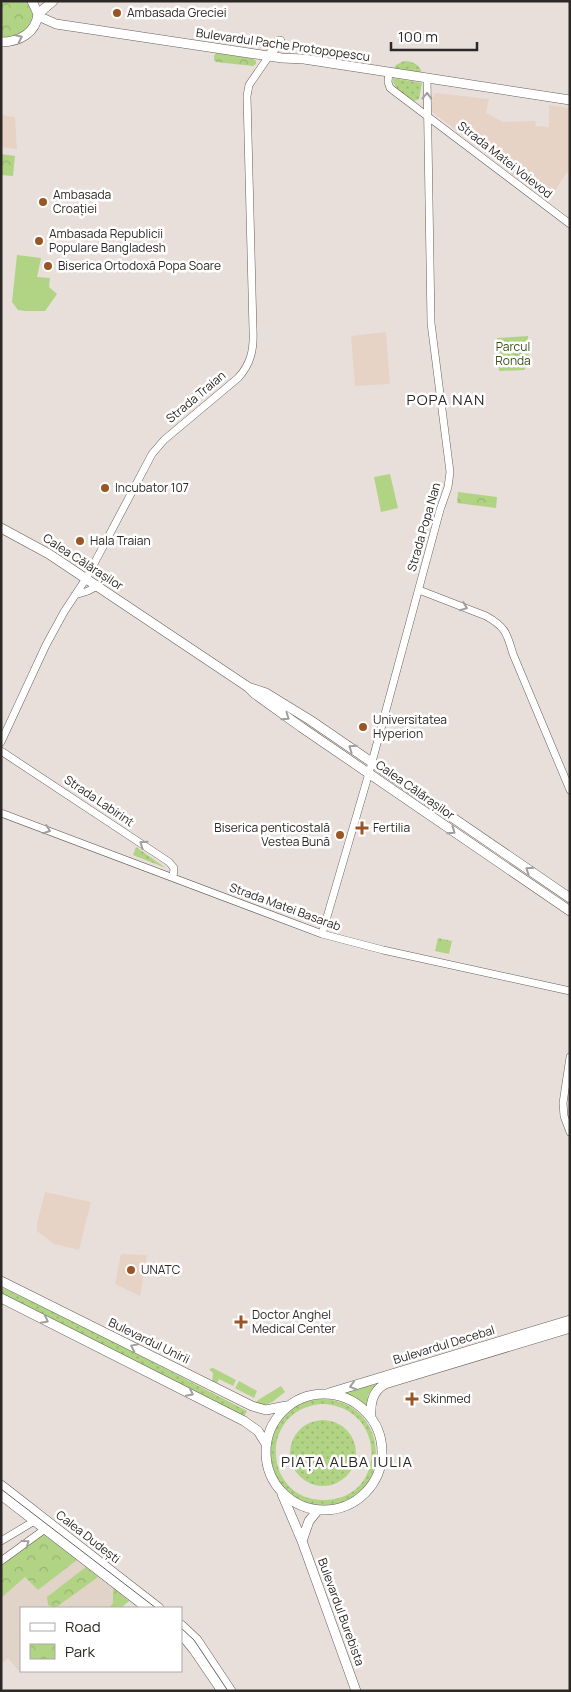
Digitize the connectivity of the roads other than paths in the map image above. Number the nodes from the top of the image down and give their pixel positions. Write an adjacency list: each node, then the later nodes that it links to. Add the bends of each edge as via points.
1 (52, 1): 2 (main road); 3 (main road)
2 (32, 2): 3 (main road)
3 (38, 15): 4 (main road, Bulevardul Pache Protopopescu); 5 (main road)
4 (51, 23): 5 (main road, Bulevardul Pache Protopopescu); 8 (main road, Bulevardul Pache Protopopescu)
5 (34, 27): 7 (main road, one-way to 5, via 18,40)
6 (280, 41): 8 (main road, Strada Traian)
7 (1, 42)
8 (269, 56): 9 (main road, Bulevardul Pache Protopopescu); 17 (street, Strada Traian, via 247,91 253,330 250,359 238,378 154,451)
9 (365, 68): 10 (main road, Bulevardul Pache Protopopescu); 12 (street, Strada Matei Voievod)
10 (389, 72): 11 (main road, Bulevardul Pache Protopopescu); 12 (street)
11 (427, 78): 13 (main road, Bulevardul Pache Protopopescu); 14 (street, one-way to 11)
12 (388, 85): 14 (street, Strada Matei Voievod)
13 (570, 100)
14 (427, 114): 15 (street, Strada Matei Voievod); 19 (street, Strada Popa Nan, via 431,323 450,475)
15 (570, 224)
16 (1, 528): 17 (main road, Calea Călărașilor)
17 (86, 578): 18 (main road, Calea Călărașilor); 20 (street, Strada Traian)
18 (97, 586): 20 (street); 21 (main road, Calea Călărașilor)
19 (418, 590): 24 (street, Strada Popa Nan); 26 (street, one-way to 26, via 486,616 508,636)
20 (75, 595): 22 (street, Strada Traian, via 44,650)
21 (248, 687): 24 (main road, Calea Călărașilor, one-way to 21, via 266,693); 25 (main road, Calea Călărașilor, one-way to 25)
22 (1, 742)
23 (1, 751): 28 (street, Strada Labirint, one-way to 23, via 174,868 169,862)
24 (372, 762): 25 (street, Strada Popa Nan); 29 (main road, Calea Călărașilor, one-way to 24)
25 (369, 773): 30 (main road, Calea Călărașilor, one-way to 30); 31 (street, Strada Popa Nan)
26 (570, 790)
27 (1, 813): 28 (street, Strada Matei Basarab, one-way to 28)
28 (172, 877): 31 (street, Strada Matei Basarab)
29 (568, 895)
30 (570, 911)
31 (322, 934): 32 (street, Strada Matei Basarab)
32 (570, 991)
33 (570, 1056): 34 (street, via 563,1103)
34 (569, 1128)
35 (1, 1281): 40 (main road, Bulevardul Unirii, one-way to 35, via 266,1410 252,1406)
36 (1, 1298): 42 (main road, one-way to 42, via 244,1421 258,1431)
37 (570, 1320): 39 (main road, Bulevardul Decebal, one-way to 39)
38 (570, 1328): 41 (main road, Bulevardul Decebal, via 385,1384 373,1398)
39 (326, 1394): 40 (main road, via 307,1396); 41 (main road, via 350,1400)
40 (289, 1406): 42 (main road, via 275,1420)
41 (371, 1418): 46 (main road, via 379,1432 382,1448 381,1465 375,1481 351,1504 335,1510)
42 (266, 1444): 44 (main road, via 267,1468)
43 (1, 1485): 48 (main road, Calea Dudești)
44 (279, 1490): 46 (main road, via 296,1504); 50 (main road, Bulevardul Burebista)
45 (1, 1495): 47 (main road, Calea Dudești)
46 (318, 1510): 50 (main road, via 309,1521)
47 (36, 1522): 48 (main road, Calea Dudești); 49 (street)
48 (47, 1526): 51 (street, one-way to 48); 52 (main road, Calea Dudești); 53 (main road, Calea Dudești)
49 (1, 1541)
50 (302, 1541): 58 (main road, Bulevardul Burebista)
51 (1, 1561)
52 (146, 1607)
53 (159, 1607)
54 (182, 1626): 57 (main road, via 197,1640)
55 (182, 1635): 56 (main road)
56 (222, 1691)
57 (231, 1691)
58 (356, 1691)

